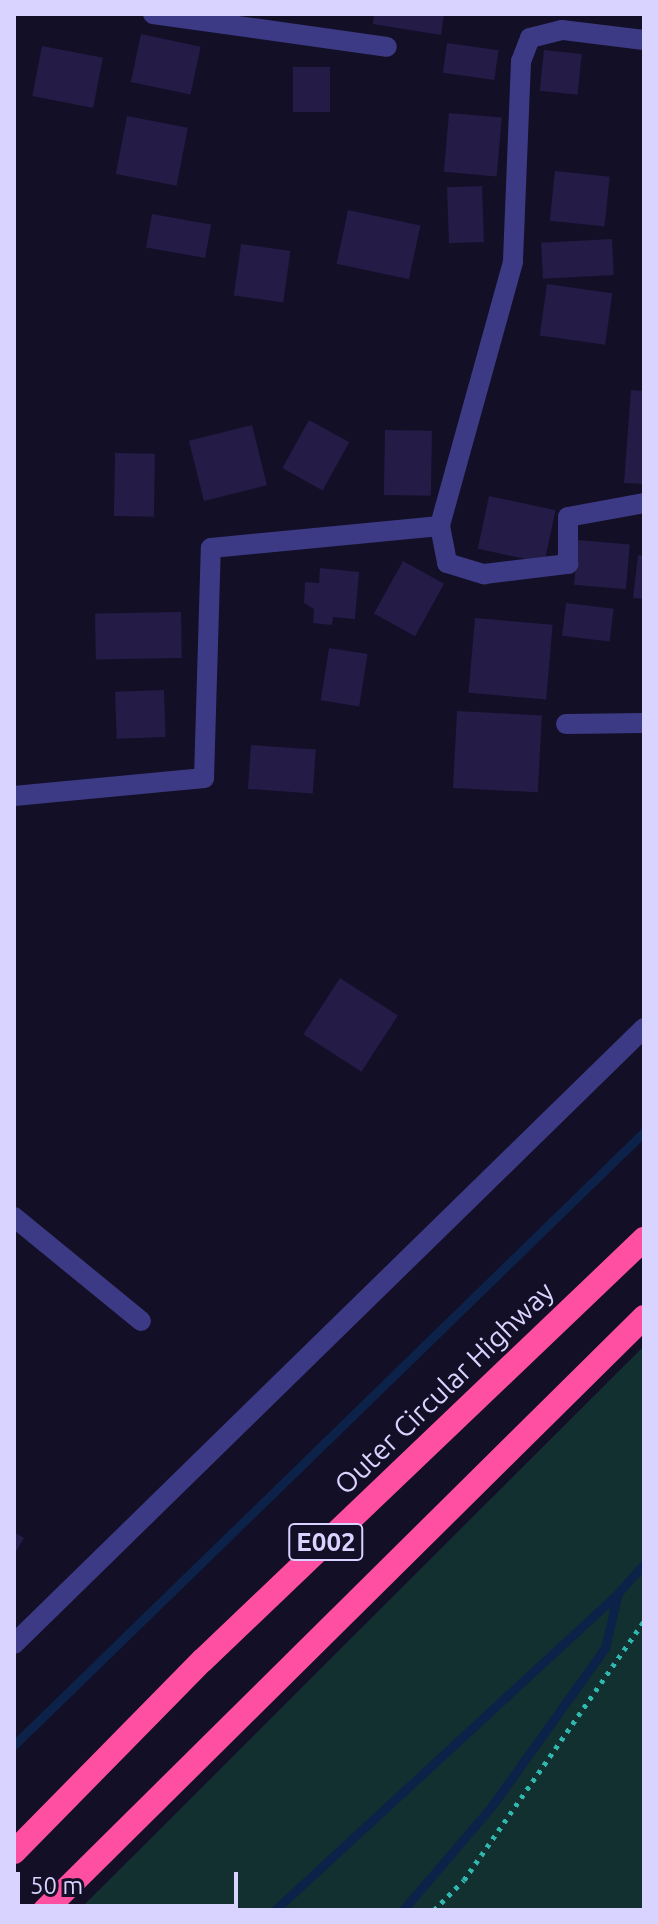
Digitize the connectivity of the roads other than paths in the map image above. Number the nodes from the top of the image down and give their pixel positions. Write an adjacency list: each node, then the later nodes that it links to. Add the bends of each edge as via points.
1 (153, 14): 3 (street)
2 (644, 40): 5 (street, via 562,30 530,38 521,61 513,262)
3 (387, 47)
4 (644, 503): 5 (street, via 568,517 568,564 484,574 447,563)
5 (440, 526): 8 (street, via 211,548 204,778)
6 (644, 723): 7 (street)
7 (566, 724)
8 (14, 796)
9 (644, 1028): 14 (street)
10 (14, 1217): 13 (street)
11 (644, 1239): 15 (highway, Outer Circular Highway / E002, via 203,1660)
12 (644, 1317): 16 (highway, E002)
13 (141, 1321)
14 (14, 1644)
15 (14, 1852)
16 (45, 1910)

